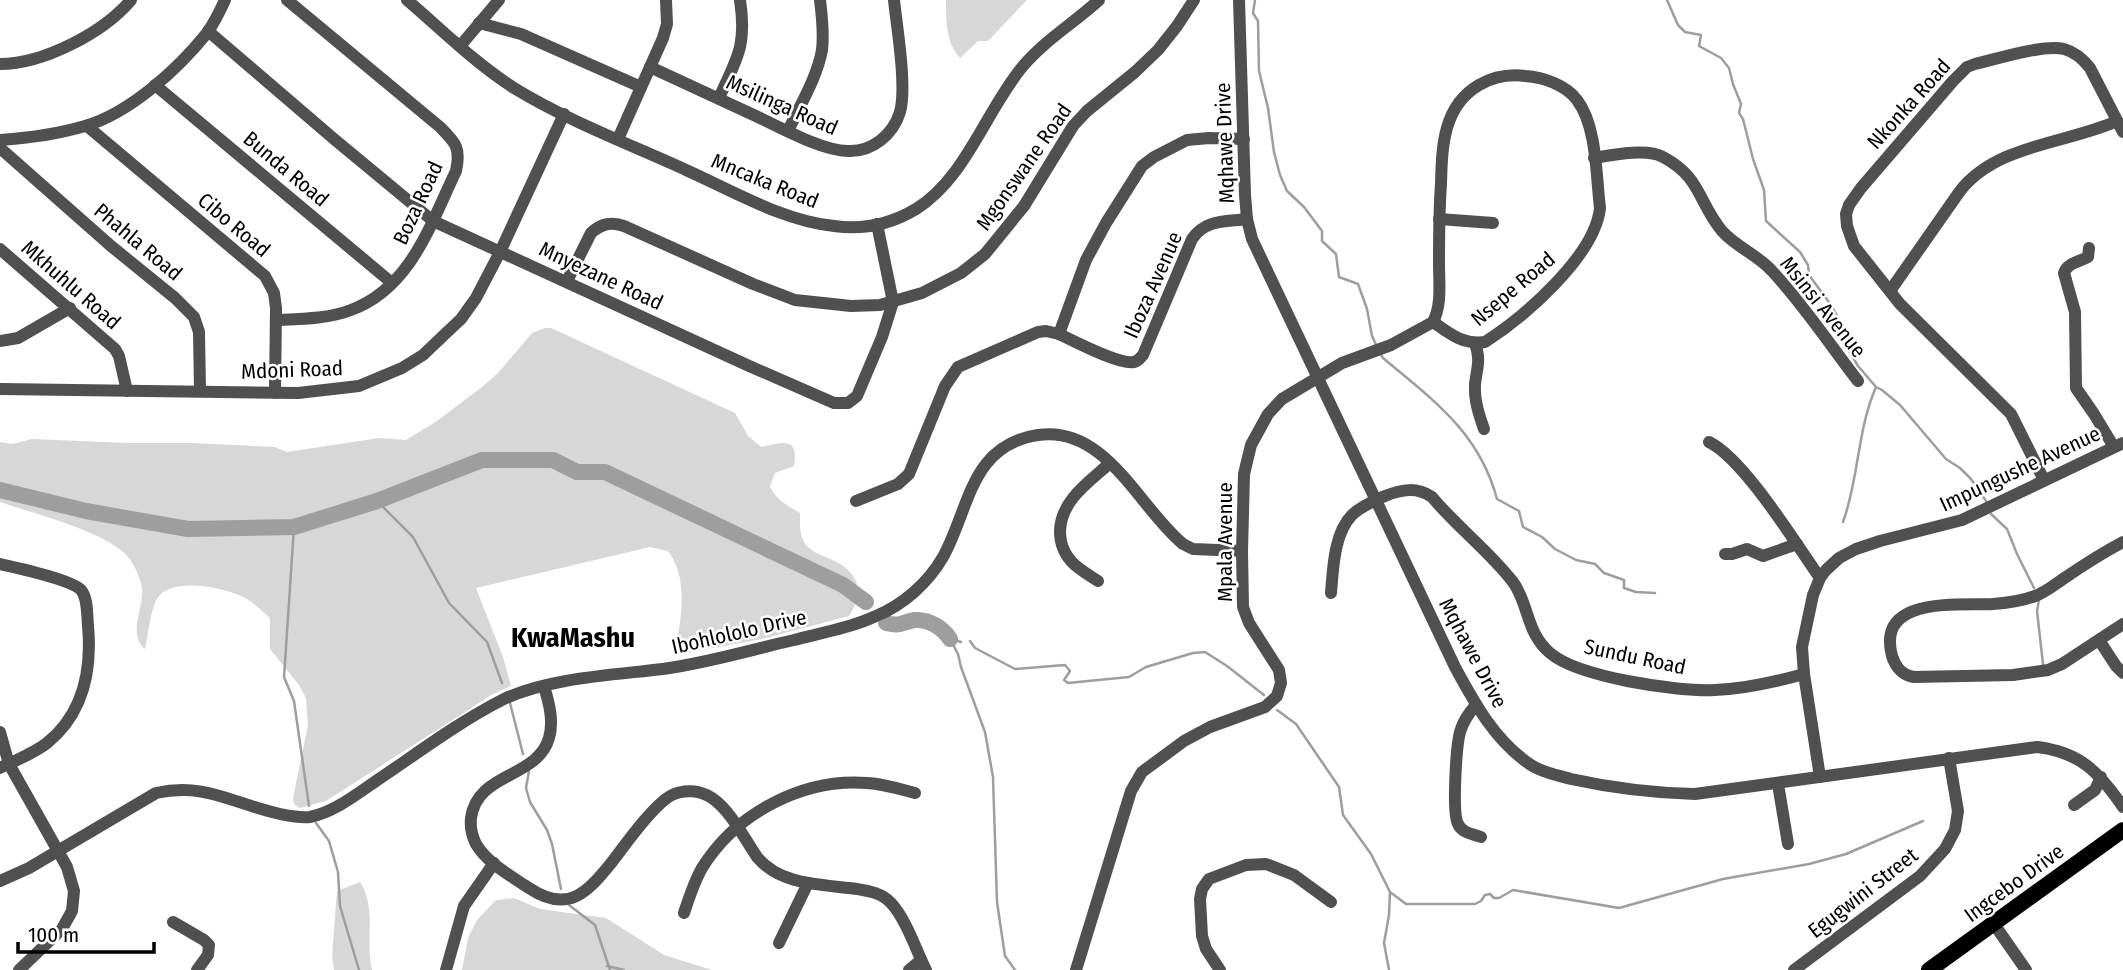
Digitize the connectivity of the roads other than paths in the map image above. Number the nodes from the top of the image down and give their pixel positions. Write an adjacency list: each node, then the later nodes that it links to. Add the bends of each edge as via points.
1 (131, 0): 16 (street, via 109,21 74,43)
2 (225, 0): 14 (street)
3 (287, 0): 32 (street, Boza Road, via 455,143 456,171)
4 (407, 0): 15 (street, Mncaka Road)
5 (499, 0): 13 (street)
6 (666, 0): 17 (street, via 667,24)
7 (740, 0): 20 (street, via 740,53)
8 (820, 0): 24 (street, via 822,50)
9 (894, 0): 24 (street, Msilinga Road, via 902,90 900,114 892,130 872,146 847,152)
10 (1099, 0): 34 (street, Mncaka Road, via 1024,65 945,185 917,208)
11 (1194, 0): 41 (street, Mgonswane Road, via 1158,50 1073,126 1024,206 985,254 950,279)
12 (1239, 0): 26 (street, Mqhawe Drive)
13 (479, 23): 15 (street); 19 (street, via 521,34)
14 (208, 31): 18 (street); 32 (street, Mnyezane Road)
15 (461, 45): 21 (street, Mncaka Road, via 514,88)
16 (0, 64)
17 (650, 67): 19 (street); 20 (street, Msilinga Road)
18 (155, 85): 22 (street); 39 (street, Bunda Road)
19 (641, 87): 25 (street)
20 (719, 98): 24 (street, Msilinga Road)
21 (564, 114): 25 (street, Mncaka Road); 37 (street, Mdoni Road)
22 (87, 126): 27 (street); 43 (street, Cibo Road, via 265,276 274,293)
23 (2120, 127): 40 (street, Nkonka Road, via 1996,161 1967,183); 40 (street, Nkonka Road, via 2090,68 2065,49 2006,56 1967,67 1849,205 1847,226 1854,246)
24 (788, 131)
25 (618, 139): 34 (street, Mncaka Road, via 781,212 833,226)
26 (1244, 139): 30 (street, Mqhawe Drive); 45 (street, via 1187,141 1142,166 1086,260)
27 (0, 140)
28 (0, 148): 52 (street, Phahla Road, via 194,317 199,332)
29 (1594, 158): 31 (street, Nsepe Road, via 1586,113 1563,88 1525,76 1488,80 1459,100 1447,126); 47 (street, Nsepe Road, via 1599,220 1580,256 1518,316 1485,342); 49 (street, Msinsi Avenue, via 1636,153 1662,156 1689,176 1721,229 1770,268)
30 (1247, 219): 45 (street, Iboza Avenue, via 1214,223 1197,231 1138,360 1118,360); 48 (street, Mqhawe Drive)
31 (1439, 219): 33 (street); 44 (street, Nsepe Road, via 1439,289)
32 (433, 220): 37 (street, Mnyezane Road); 39 (street, Boza Road, via 415,257)
33 (1493, 223)
34 (877, 224): 41 (street, Mnyezane Road)
35 (2089, 248): 56 (street, via 2088,257 2066,268 2064,275 2075,312 2076,388)
36 (0, 250): 42 (street, Mkhuhlu Road)
37 (500, 252): 38 (street, Mnyezane Road); 53 (street, Mdoni Road, via 461,319 423,355 359,386)
38 (568, 281): 41 (street, Mgonswane Road, via 592,233 603,224 616,223 794,300 851,306); 41 (street, Mnyezane Road, via 842,404 857,396)
39 (391, 283): 43 (street, Boza Road, via 351,310)
40 (1890, 291): 58 (street, Nkonka Road, via 2011,414)
41 (893, 302)
42 (71, 308): 46 (street, via 18,338); 51 (street, Mkhuhlu Road, via 116,349)
43 (276, 320): 53 (street, Cibo Road)
44 (1433, 322): 47 (street, Nsepe Road); 48 (street)
45 (1059, 334): 60 (street, via 1038,332 958,367 945,386 909,474 898,484)
46 (0, 341)
47 (1475, 344): 54 (street, via 1479,360 1475,398)
48 (1317, 378): 59 (street, Mqhawe Drive); 63 (street, Mpala Avenue, via 1275,406 1251,445 1244,474)
49 (1858, 381)
50 (0, 389): 51 (street, Mdoni Road)
51 (127, 391): 52 (street, Mdoni Road)
52 (200, 391): 53 (street, Mdoni Road)
53 (275, 393)
54 (1485, 429)
55 (1709, 442): 62 (street, via 1726,453)
56 (2118, 445): 58 (street, Impungushe Avenue)
57 (1110, 463): 63 (street, Ibohlololo Drive, via 1183,544 1193,549); 67 (street, via 1073,496 1060,525 1062,548 1068,557); 73 (street, Ibohlololo Drive, via 1094,448 1064,436 1041,434 1007,445 975,477 951,541 932,572 895,607 864,621 679,667)
58 (2044, 480): 66 (street, Impungushe Avenue, via 1950,524 1856,549 1839,558)
59 (1375, 500): 68 (street, Sundu Road, via 1353,513 1344,526); 72 (street, Sundu Road, via 1408,489 1432,497 1514,583 1537,638 1564,662 1616,678 1704,690 1769,684); 74 (street, Mqhawe Drive)
60 (856, 501)
61 (2123, 542): 70 (street, via 2031,597 1923,607 1899,621 1891,647 1897,668 1914,677 2014,675 2056,667)
62 (1797, 544): 64 (street, via 1767,556 1747,549); 66 (street)
63 (1242, 551): 102 (street, Mpala Avenue, via 1243,607 1279,670 1279,690 1265,706 1196,734 1142,772 1131,790)
64 (1725, 554)
65 (0, 564): 77 (street, via 80,589 85,596 90,643 86,682 74,710 49,741)
66 (1820, 578): 72 (street, via 1802,647)
67 (1098, 581)
68 (1331, 593)
69 (2123, 624): 70 (street)
70 (2099, 640): 71 (street)
71 (2123, 673)
72 (1804, 674): 78 (street)
73 (544, 686): 88 (street, Ibohlololo Drive, via 486,709 343,803 317,815 294,817 202,790 170,790 156,793); 89 (street, via 551,721 543,751 486,788 473,810 473,837)
74 (1475, 706): 80 (street, Mqhawe Drive, via 1512,750 1550,774 1631,790 1675,793); 86 (street, via 1459,736 1455,805 1459,826)
75 (0, 732): 77 (street)
76 (1949, 758): 78 (street, Mqhawe Drive); 79 (street, Mqhawe Drive, via 2025,747 2049,749 2082,761); 104 (street, Egugwini Street, via 1958,811 1945,849 1920,876)
77 (4, 766): 88 (street)
78 (1820, 777): 80 (street, Mqhawe Drive)
79 (2101, 777): 82 (street, via 2095,790); 83 (street, Mqhawe Drive)
80 (1778, 784): 87 (street)
81 (915, 793): 84 (street, via 868,783 831,784 795,793)
82 (2074, 806)
83 (2123, 807)
84 (737, 827): 89 (street, via 709,795 690,790 675,793 662,802 592,887 565,900 539,894); 91 (street, via 770,871); 93 (street, via 703,868)
85 (2123, 830): 95 (main road, Ingcebo Drive)
86 (1481, 836)
87 (1788, 844)
88 (58, 851): 90 (street, Ibohlololo Drive); 98 (street, via 72,880 72,911 52,940)
89 (494, 863): 100 (street, via 464,906)
90 (0, 881)
91 (808, 883): 96 (street); 97 (street, via 886,898)
92 (1331, 902): 103 (street, via 1294,875 1266,864 1246,865 1209,879 1200,898 1202,936)
93 (684, 913)
94 (173, 922): 99 (street, via 209,945)
95 (1994, 924): 105 (main road, Ingcebo Drive); 106 (street)
96 (779, 943)
97 (924, 965): 101 (street)
98 (19, 970)
99 (197, 970)
100 (446, 970)
101 (909, 970)
102 (1076, 970)
103 (1220, 970)
104 (1794, 970)
105 (1929, 970)
106 (2026, 970)

